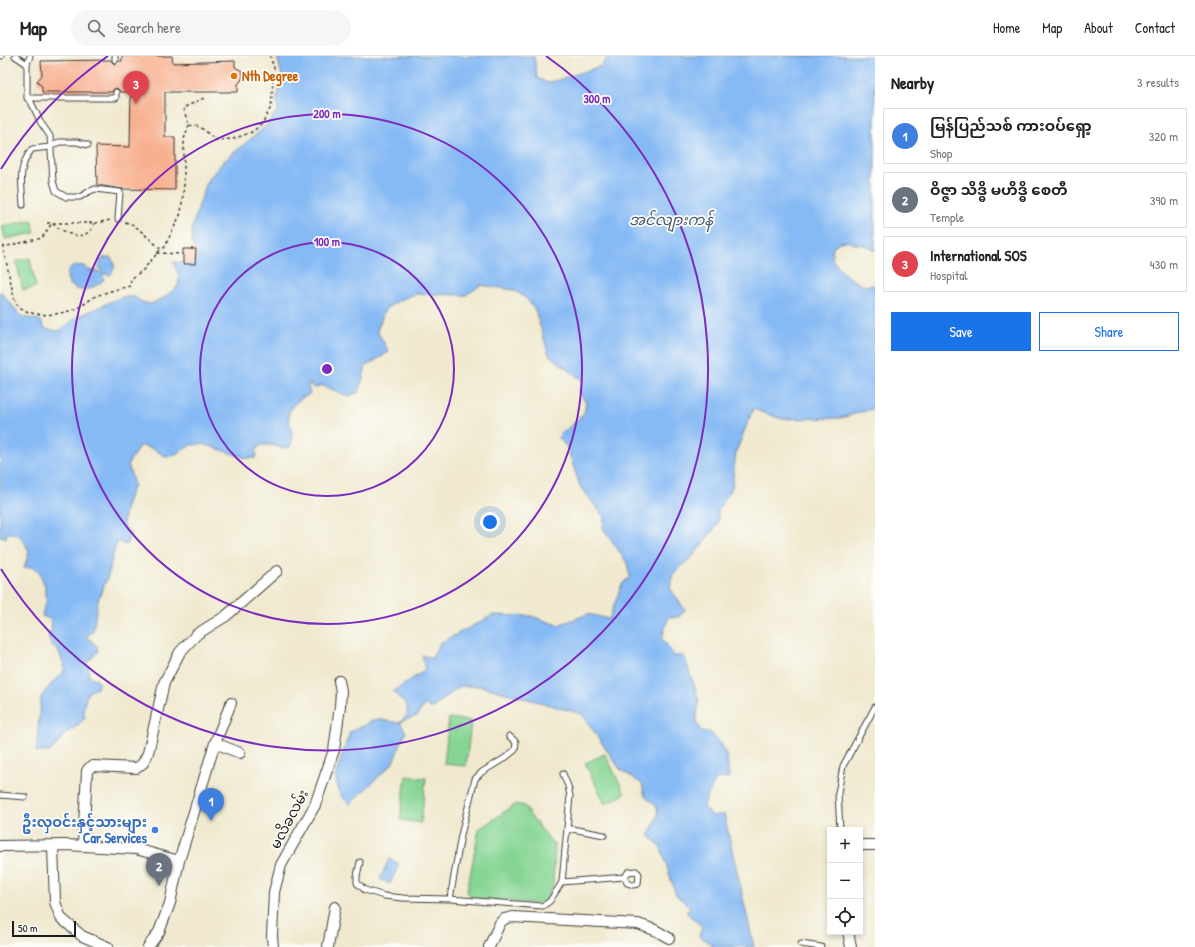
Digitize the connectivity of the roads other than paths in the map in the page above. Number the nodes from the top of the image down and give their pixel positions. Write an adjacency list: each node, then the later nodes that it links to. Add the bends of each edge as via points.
1 (15, 56): 3 (lane)
2 (30, 56): 3 (lane)
3 (27, 64): 5 (lane)
4 (116, 92): 5 (lane, via 116,98)
5 (27, 98): 7 (lane, via 50,136)
6 (88, 145): 7 (lane, via 59,142)
7 (50, 147): 8 (lane, via 32,149 26,157 21,172); 9 (lane, via 56,191 66,197 80,197 95,189 120,192)
8 (24, 205)
9 (118, 219)
10 (277, 571): 23 (street, via 226,616 197,634 180,652 164,684 148,753 143,763 137,768 93,766 86,772)
11 (339, 681): 39 (street, မလိခလမ်း, via 340,706 334,750 315,805 281,865 277,879 274,892)
12 (231, 703): 15 (street)
13 (875, 707): 20 (lane, via 842,766 838,793)
14 (509, 736): 32 (lane, via 516,742 515,750 475,779 461,835)
15 (215, 743): 16 (street); 28 (street)
16 (240, 753)
17 (564, 774): 21 (lane, via 570,796)
18 (0, 795): 19 (lane)
19 (25, 797)
20 (840, 827)
21 (567, 828): 22 (lane); 31 (lane)
22 (604, 835)
23 (83, 845): 27 (street); 28 (street, via 136,849)
24 (863, 845): 25 (street)
25 (875, 845)
26 (0, 846): 27 (street)
27 (53, 846): 37 (street, via 55,902 61,918 82,936)
28 (179, 861): 38 (street, via 170,903 159,932)
29 (360, 862): 32 (lane, via 357,884 365,890 397,898)
30 (625, 877): 31 (lane)
31 (562, 882): 32 (lane, via 543,906)
32 (450, 899)
33 (335, 907): 40 (street)
34 (849, 935): 43 (street)
35 (669, 938): 41 (street, via 638,924 512,918 504,919 500,923)
36 (801, 944): 42 (lane)
37 (108, 947)
38 (148, 947)
39 (273, 947)
40 (328, 947)
41 (489, 947)
42 (821, 947)
43 (851, 947)

